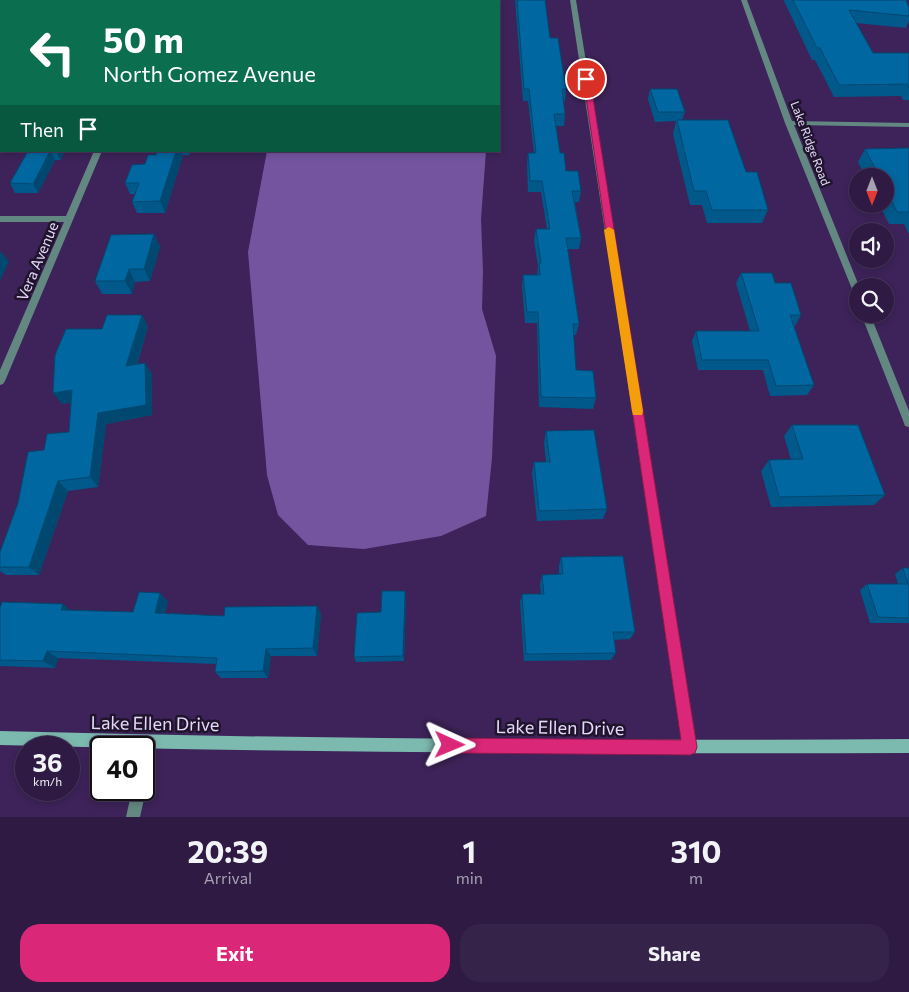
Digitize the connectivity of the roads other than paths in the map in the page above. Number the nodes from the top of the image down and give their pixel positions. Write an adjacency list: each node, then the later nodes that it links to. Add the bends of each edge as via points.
1 (573, 0): 17 (street)
2 (744, 0): 3 (street, Lake Ridge Road)
3 (789, 123): 4 (street); 8 (street, Lake Ridge Road)
4 (909, 125)
5 (98, 152): 7 (street, Vera Avenue)
6 (0, 219): 7 (street)
7 (70, 219): 10 (street, Vera Avenue)
8 (852, 278)
9 (870, 323): 11 (street)
10 (0, 381)
11 (906, 408): 12 (street)
12 (909, 423)
13 (0, 738): 14 (street, Lake Ellen Drive)
14 (90, 740)
15 (155, 742): 17 (street, Lake Ellen Drive)
16 (909, 746): 17 (street, Lake Ellen Drive)
17 (690, 747)
18 (137, 801): 19 (street)
19 (133, 817)

